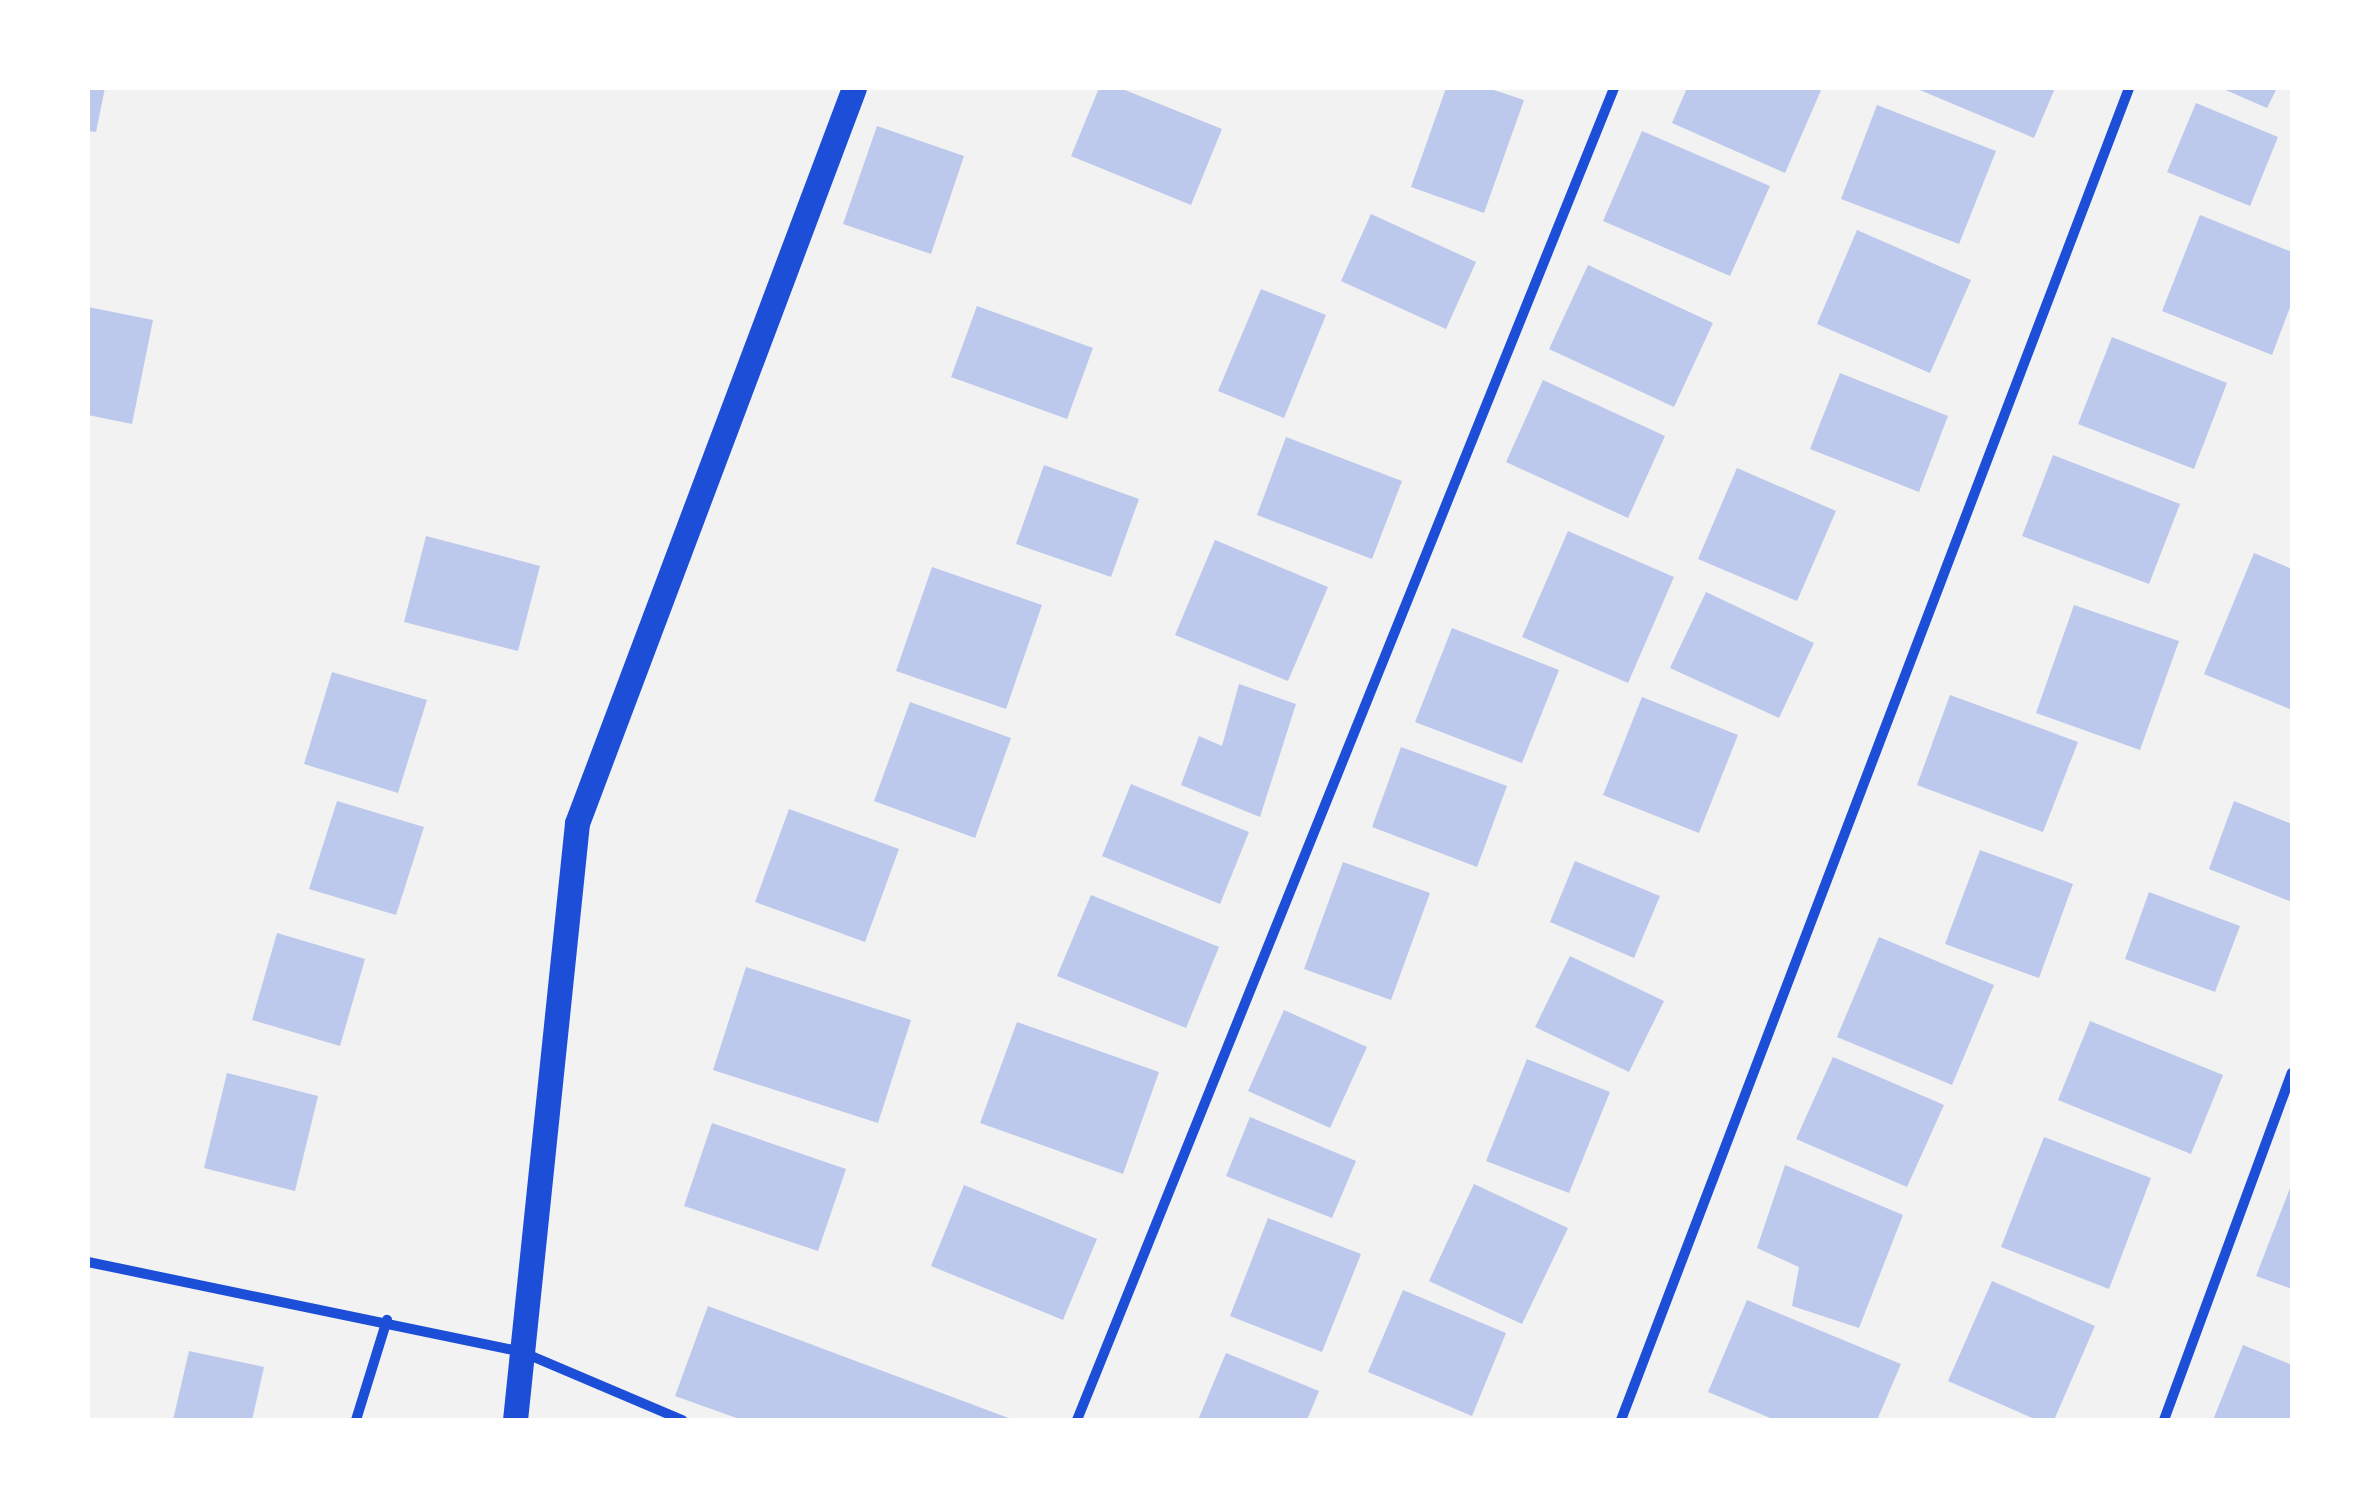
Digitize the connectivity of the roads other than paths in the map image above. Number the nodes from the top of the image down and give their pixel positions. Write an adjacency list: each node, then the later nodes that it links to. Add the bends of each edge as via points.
1 (854, 88): 7 (main road, via 577,823)
2 (1614, 88): 11 (street)
3 (2129, 88): 12 (street)
4 (2292, 1072): 13 (street)
5 (88, 1262): 6 (street)
6 (388, 1320): 7 (street); 8 (street)
7 (522, 1352): 9 (main road); 10 (street)
8 (356, 1420)
9 (515, 1420)
10 (682, 1420)
11 (1077, 1420)
12 (1621, 1420)
13 (2164, 1420)

